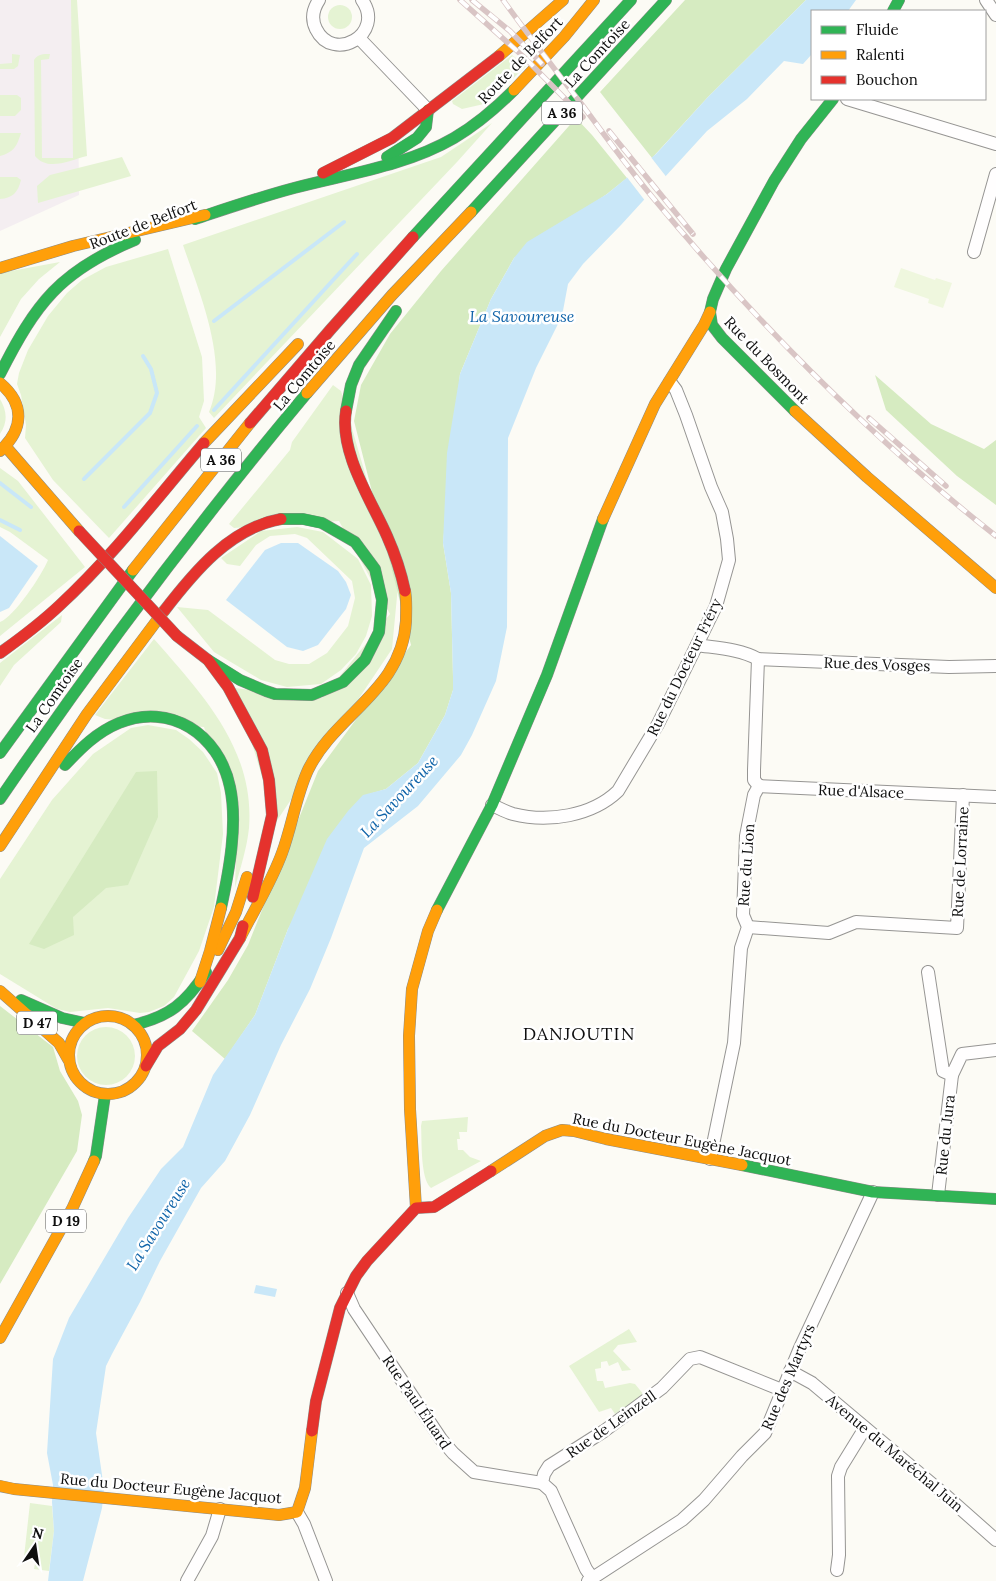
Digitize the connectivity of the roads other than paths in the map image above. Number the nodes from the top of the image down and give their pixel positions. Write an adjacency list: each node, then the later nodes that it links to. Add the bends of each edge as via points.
1 (319, 0): 9 (street, via 313,19 323,38 344,45)
2 (362, 0): 9 (street, via 368,20)
3 (563, 0): 12 (main road, Route de Belfort, via 500,55)
4 (594, 0): 14 (main road, Route de Belfort, via 577,23 490,114 439,146)
5 (631, 0): 16 (main road, La Comtoise / A 36)
6 (666, 0): 19 (main road, La Comtoise / A 36)
7 (986, 0): 8 (street)
8 (996, 15)
9 (359, 38): 12 (street)
10 (831, 100): 23 (main road, Rue du Bosmont, via 774,181 726,269)
11 (850, 100): 13 (street)
12 (428, 110): 14 (main road, via 426,127 417,138); 17 (main road, Route de Belfort, via 392,138)
13 (996, 144)
14 (359, 172): 17 (main road, Route de Belfort)
15 (996, 174): 20 (street)
16 (462, 184): 22 (main road); 36 (main road, La Comtoise / A 36, via 232,445 69,656)
17 (291, 189): 18 (main road, Route de Belfort)
18 (205, 215): 21 (main road, via 73,246); 25 (main road, Route de Belfort, via 98,255 74,271 35,311 16,340)
19 (457, 227): 40 (main road, La Comtoise / A 36, via 355,337 189,540 120,629); 44 (main road, via 370,347 354,375 345,410 350,458 393,546 404,578 408,609 403,643 383,684 330,737 311,763 276,867)
20 (974, 252)
21 (0, 268)
22 (336, 306)
23 (710, 312): 26 (main road); 29 (main road, Rue du Bosmont, via 712,325 722,338 798,414)
24 (308, 333): 32 (main road, via 213,433 82,584 41,622)
25 (0, 374)
26 (670, 382): 31 (street, Rue du Docteur Fréry, via 686,414 722,512 728,539 729,560 723,583); 41 (main road, via 655,404 605,513 547,675)
27 (0, 383): 28 (main road, via 15,399 19,416 16,432)
28 (3, 449): 30 (main road, bridge)
29 (996, 588)
30 (177, 636): 34 (main road); 46 (main road, via 231,710 247,740 260,796 256,850 241,898 229,929)
31 (698, 645): 33 (street, Rue des Vosges); 41 (street, Rue du Docteur Fréry, via 642,752 609,800 571,815 542,818 513,814)
32 (0, 653)
33 (758, 659): 35 (street, Rue des Vosges, via 949,668); 37 (street, via 754,780)
34 (208, 660): 42 (main road, via 249,685 276,694 306,695 322,692 339,683 364,662 381,626 381,590 370,561 346,535 328,525 309,520 268,522 225,545 198,571 136,649 63,747); 44 (main road, via 249,723 262,750 269,780 272,815 258,880)
35 (996, 666)
36 (0, 753)
37 (759, 786): 38 (street, Rue d'Alsace); 43 (street, Rue du Lion, via 754,795 746,836 743,914)
38 (963, 795): 39 (street); 43 (street, Rue de Lorraine, via 957,928 856,922 830,933)
39 (996, 797)
40 (0, 799)
41 (492, 805): 59 (main road, via 428,931 412,989 409,1073)
42 (0, 846): 46 (main road, via 71,758 99,733 143,716 170,718 190,727 209,743 220,760 229,783 232,810 224,900)
43 (748, 927): 55 (street, Rue du Lion, via 742,948 734,1043)
44 (240, 938): 52 (main road, via 196,1010 180,1029 158,1046)
45 (928, 972): 53 (street, Rue du Jura, via 943,1071)
46 (200, 982): 49 (main road, via 183,1004 166,1016)
47 (0, 991): 48 (main road, D 47, via 56,1016); 51 (main road, D 47, via 60,1043)
48 (85, 1023): 49 (main road, via 109,1016); 51 (main road, via 72,1039)
49 (133, 1025): 52 (main road, via 144,1039)
50 (996, 1050): 53 (street, Rue du Jura, via 962,1054)
51 (68, 1059): 54 (main road, via 80,1084)
52 (146, 1066): 54 (main road, via 134,1085 120,1092)
53 (952, 1075): 57 (street, Rue du Jura)
54 (105, 1094): 61 (main road, D 19, via 96,1156 72,1209)
55 (710, 1159): 56 (main road, Rue du Docteur Eugène Jacquot); 59 (main road, Rue du Docteur Eugène Jacquot, via 562,1130 545,1136 434,1206)
56 (873, 1192): 57 (main road, Rue du Docteur Eugène Jacquot); 62 (street, Rue des Martyrs)
57 (938, 1196): 58 (main road, Rue du Docteur Eugène Jacquot)
58 (996, 1199)
59 (416, 1208): 60 (main road, Rue du Docteur Eugène Jacquot, via 367,1262)
60 (347, 1293): 65 (street, Rue Paul Éluard, via 354,1309 453,1453 474,1472); 68 (main road, Rue du Docteur Eugène Jacquot, via 340,1308 316,1401 305,1488)
61 (0, 1338)
62 (790, 1371): 63 (street, Rue des Martyrs); 64 (street, Avenue du Maréchal Juin, via 812,1384)
63 (782, 1390): 65 (street, Rue de Leinzell, via 700,1357 690,1360 662,1388 550,1466); 71 (street, Rue des Martyrs, via 765,1433 704,1500 682,1520)
64 (865, 1428): 69 (street, Avenue du Maréchal Juin); 70 (street, via 838,1476 839,1555)
65 (542, 1483): 71 (street, via 551,1491)
66 (0, 1486): 67 (main road, Rue du Docteur Eugène Jacquot)
67 (220, 1509): 68 (main road, Rue du Docteur Eugène Jacquot, via 278,1515); 72 (street, via 212,1536)
68 (297, 1512): 73 (street)
69 (996, 1540)
70 (836, 1570)
71 (591, 1580)
72 (187, 1581)
73 (326, 1581)

